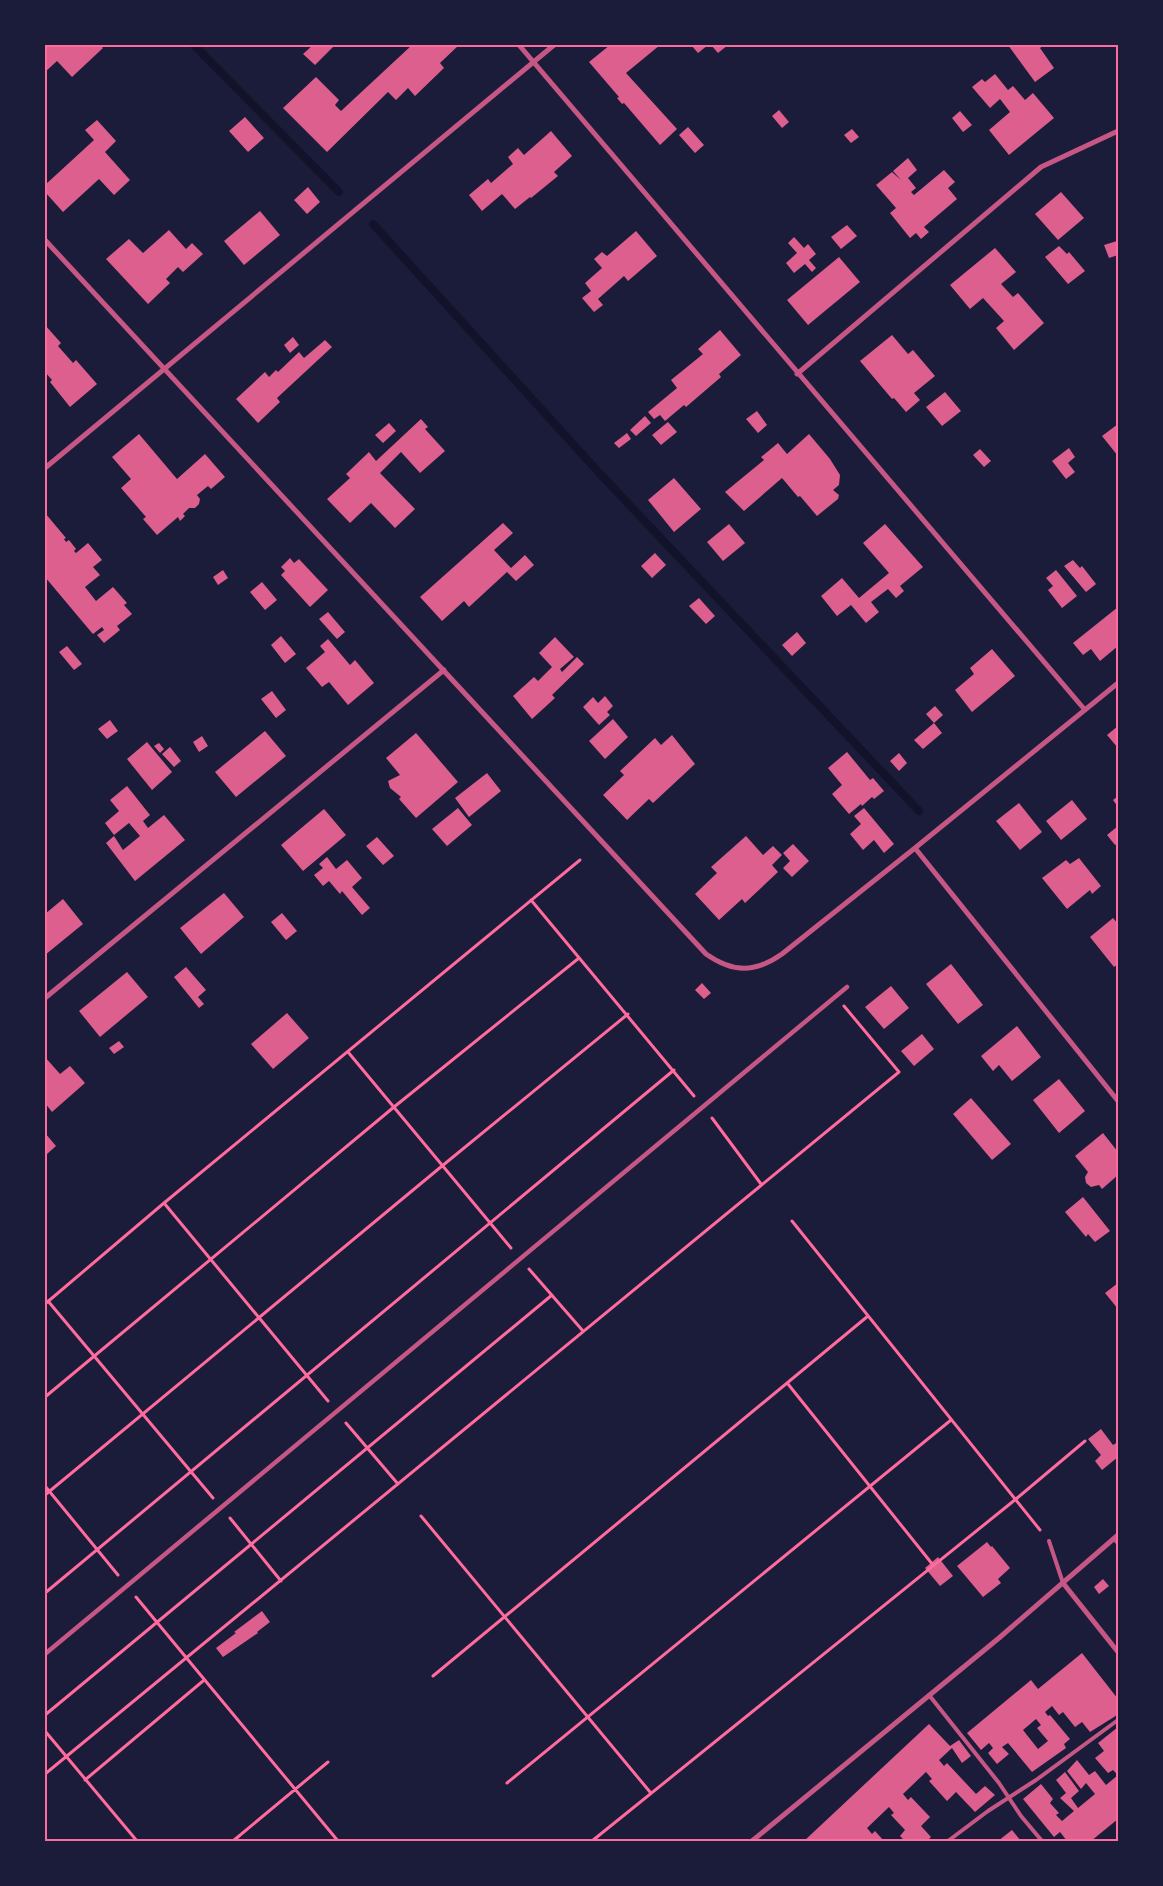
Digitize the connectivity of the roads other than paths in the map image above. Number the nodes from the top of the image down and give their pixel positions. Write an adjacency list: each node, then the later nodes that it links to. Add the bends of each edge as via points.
1 (519, 45): 3 (street)
2 (554, 45): 3 (street)
3 (534, 62): 6 (street); 7 (street)
4 (1118, 130): 7 (street, via 1041,167)
5 (45, 240): 6 (street)
6 (164, 368): 8 (street); 9 (street)
7 (797, 374): 11 (street)
8 (45, 468)
9 (444, 670): 12 (street, via 706,954 731,968 745,969 772,961); 14 (street)
10 (1118, 683): 11 (street)
11 (1085, 710): 12 (street)
12 (914, 848): 15 (street)
13 (847, 987): 20 (street)
14 (45, 998)
15 (1118, 1101)
16 (1117, 1539): 18 (street)
17 (1049, 1541): 18 (lane)
18 (1063, 1583): 19 (street); 21 (street)
19 (1118, 1652)
20 (45, 1654)
21 (929, 1695): 23 (lane); 24 (street)
22 (1118, 1720): 23 (lane)
23 (1008, 1797): 25 (lane); 26 (lane)
24 (752, 1841)
25 (948, 1841)
26 (1042, 1841)

